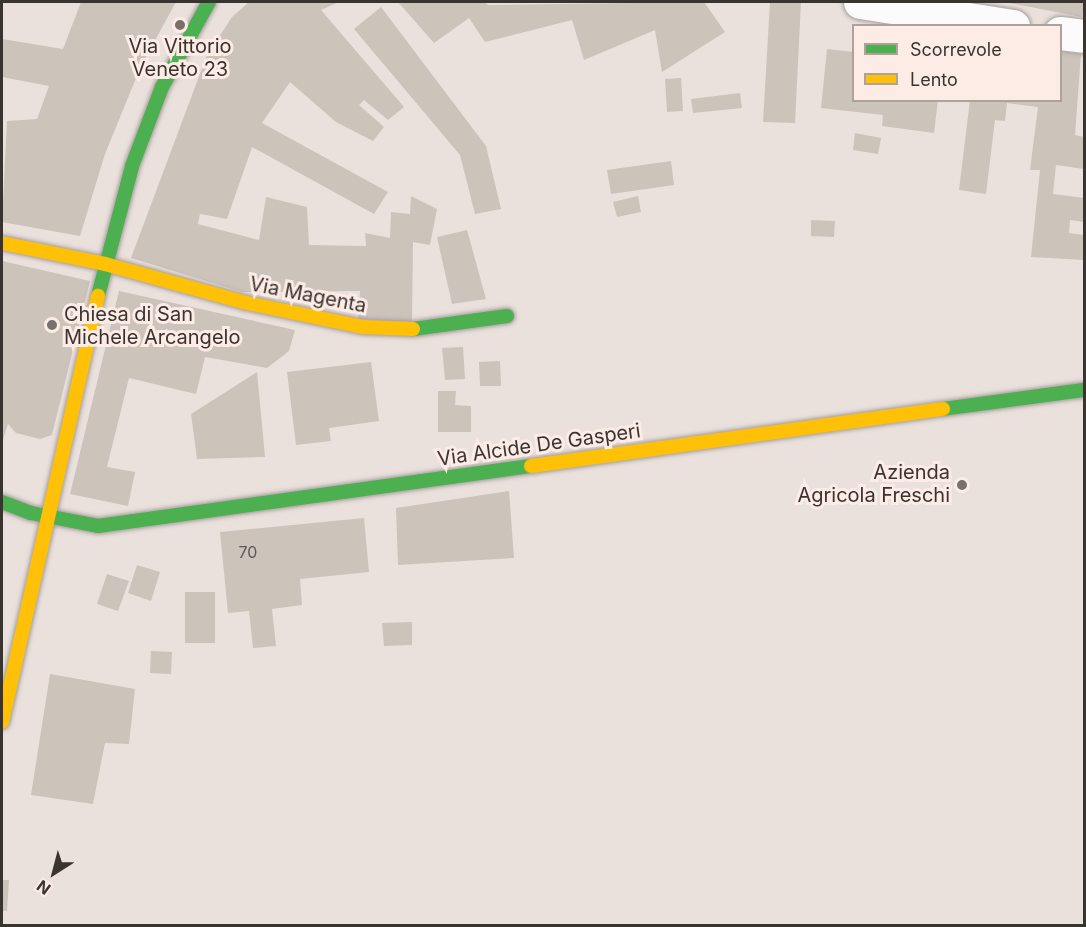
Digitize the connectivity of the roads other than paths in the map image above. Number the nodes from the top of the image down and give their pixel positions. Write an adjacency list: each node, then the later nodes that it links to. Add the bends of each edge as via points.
1 (209, 2): 7 (street, via 162,87 132,166)
2 (860, 2): 3 (street)
3 (1000, 24)
4 (1062, 33): 5 (street)
5 (1084, 36)
6 (2, 243): 7 (street, Via Magenta)
7 (105, 264): 8 (street, Via Magenta, via 247,303 363,327 418,329); 11 (street)
8 (507, 316)
9 (1084, 390): 11 (street, Via Alcide De Gasperi, via 170,519 98,526)
10 (2, 502): 11 (street, Via Alcide De Gasperi)
11 (50, 518): 12 (street)
12 (2, 722)

